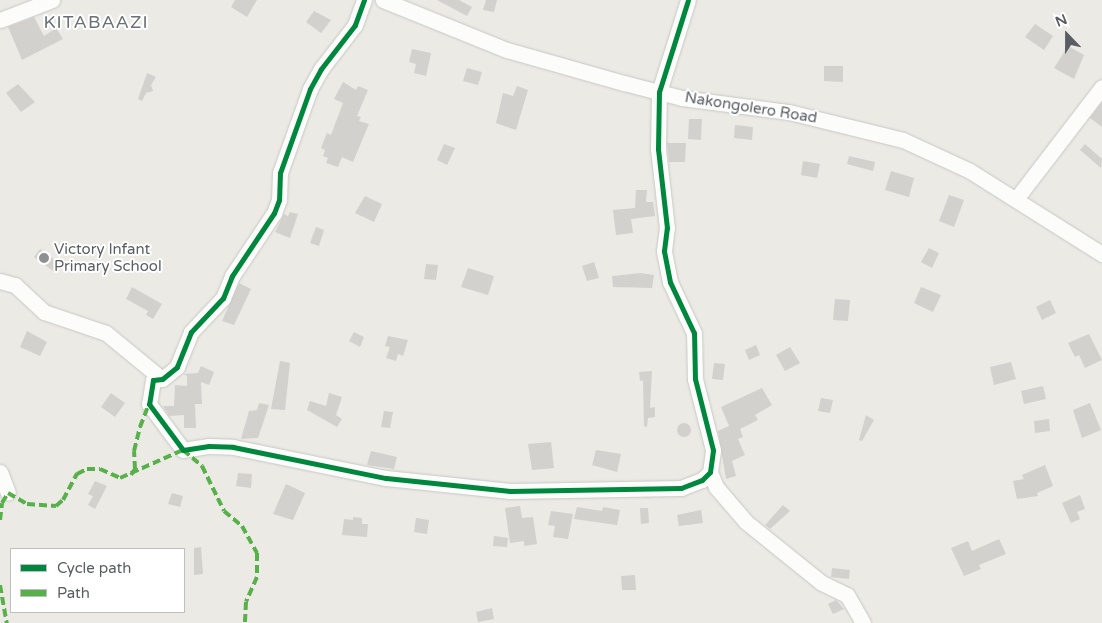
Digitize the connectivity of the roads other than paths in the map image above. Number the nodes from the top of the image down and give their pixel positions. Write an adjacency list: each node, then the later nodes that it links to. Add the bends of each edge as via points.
1 (52, 0): 5 (street)
2 (364, 0): 11 (street, via 355,25 321,69 310,89 280,173 279,200 274,213 232,276 223,298 191,332 176,367)
3 (383, 0): 7 (street, Nakongolero Road, via 507,50)
4 (688, 0): 7 (street)
5 (0, 20)
6 (1102, 87): 8 (street)
7 (659, 92): 8 (street, Nakongolero Road, via 789,112 903,140 970,171); 13 (street, via 658,149 668,228 664,251 670,282 694,333 695,378 713,450)
8 (1016, 199): 9 (street, Nakongolero Road)
9 (1102, 254)
10 (0, 280): 11 (street, via 15,285 44,312 106,333)
11 (162, 379): 13 (street, via 153,380 149,404 183,450 233,447 386,478 510,491 681,488 702,480)
12 (0, 472): 14 (street)
13 (710, 472): 15 (street, via 716,487 746,522 822,583 847,595)
14 (8, 494)
15 (862, 623)

